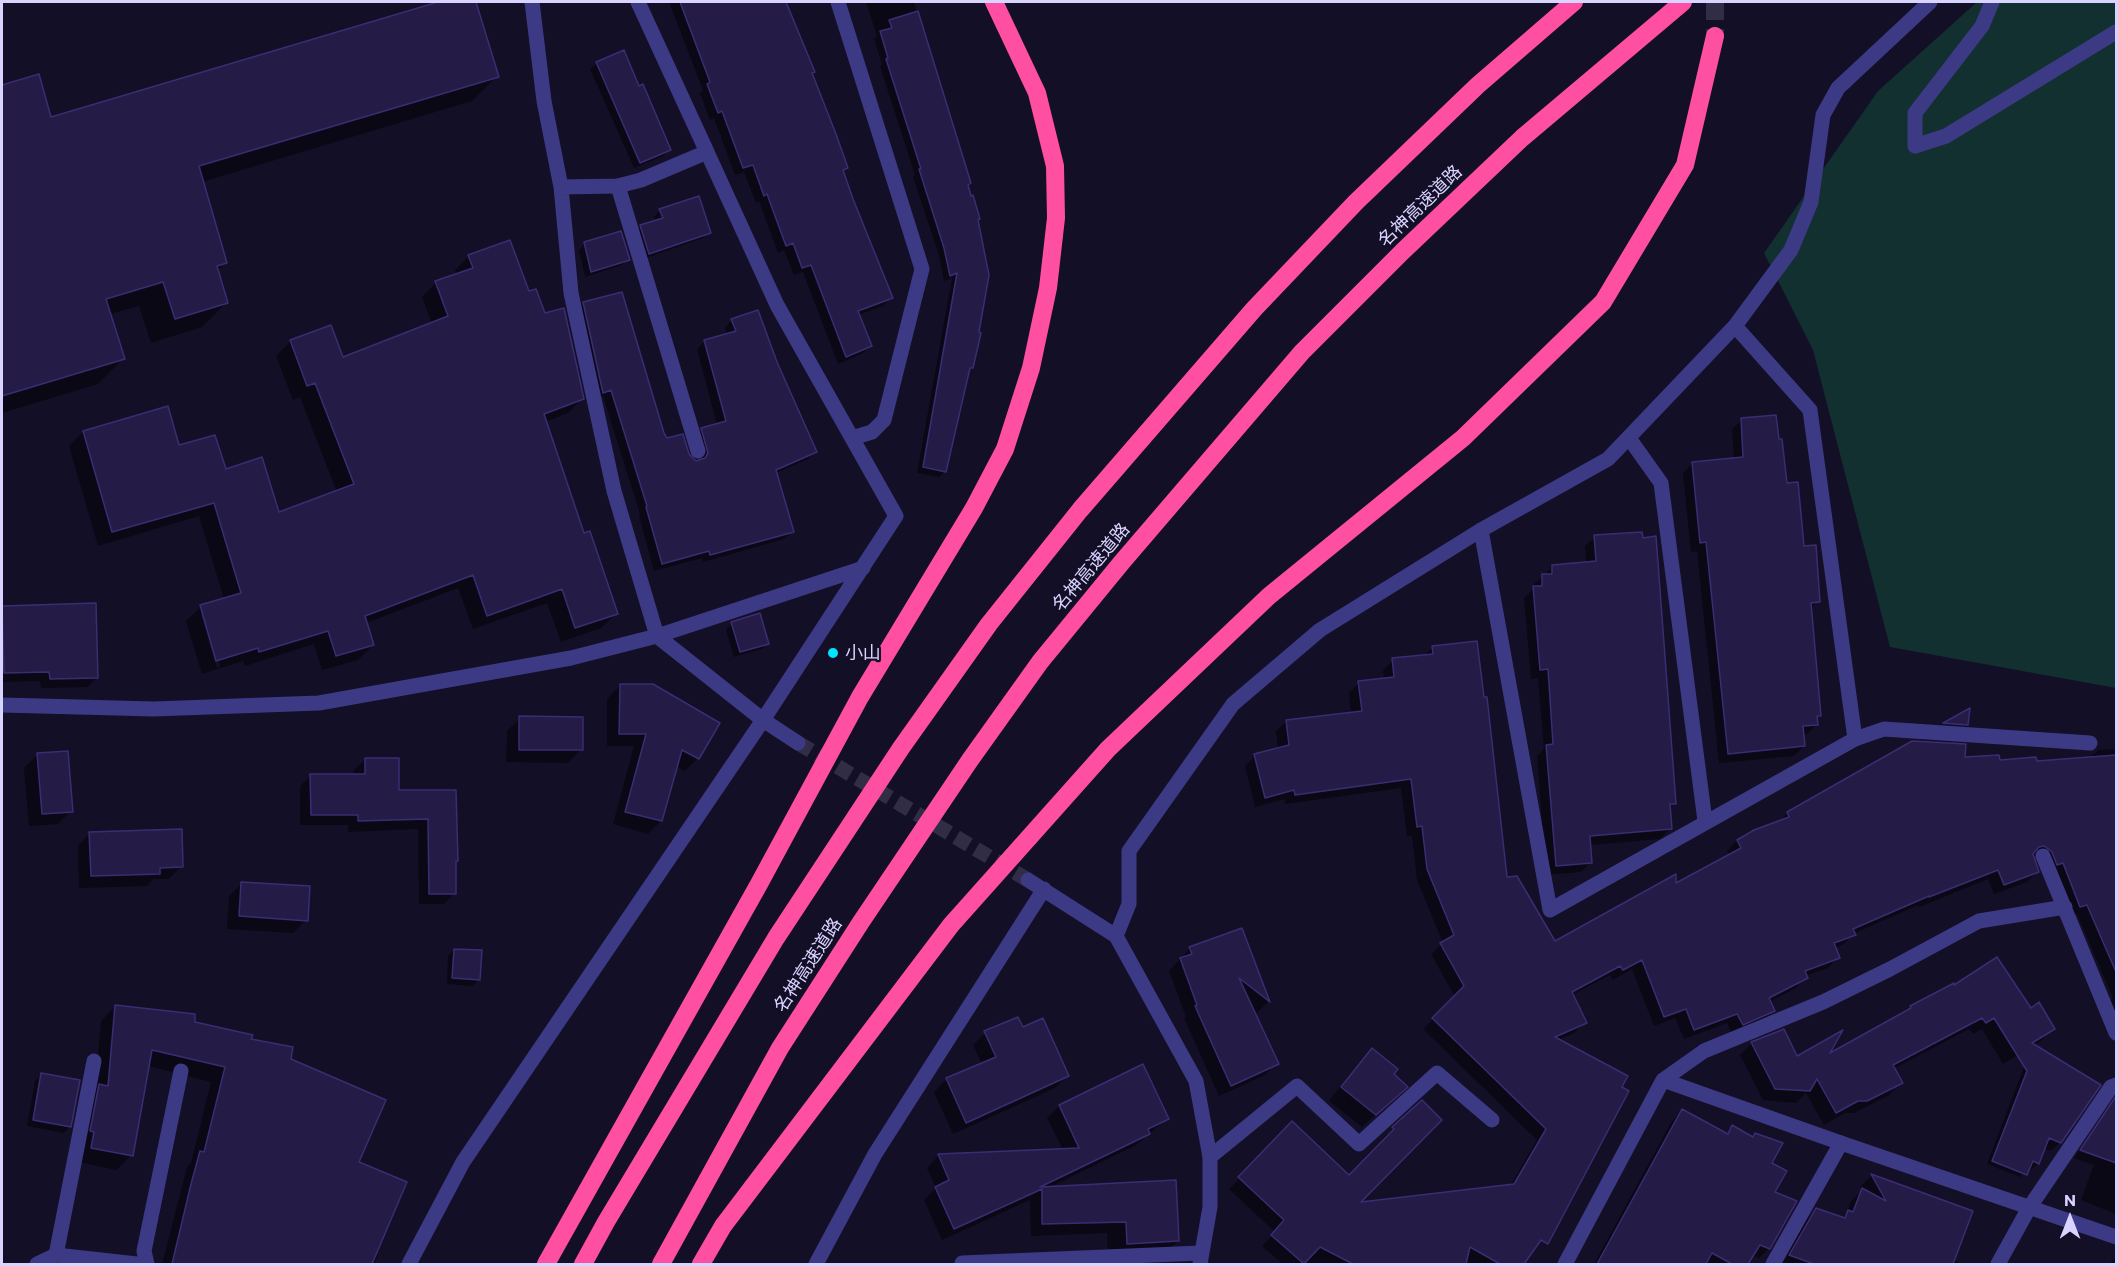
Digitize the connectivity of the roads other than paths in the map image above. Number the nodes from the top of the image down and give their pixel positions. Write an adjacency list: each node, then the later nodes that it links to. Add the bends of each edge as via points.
1 (532, 2): 13 (street, via 544,101)
2 (638, 2): 11 (street)
3 (838, 2): 15 (street, via 922,269 884,420 872,432)
4 (994, 2): 49 (highway, via 1037,93 1054,166 1056,218 1048,288 1031,368 1005,449 974,508 860,697)
5 (1574, 2): 50 (highway, via 1478,85 1254,309 1080,510 1003,606 901,748 777,938)
6 (1683, 2): 51 (highway, 名神高速道路, via 1522,138 1302,352 1041,662 861,922 780,1048)
7 (1930, 2): 14 (street, via 1838,88 1823,115 1811,202 1791,250)
8 (1992, 2): 9 (street, via 1982,26 1915,113 1915,146 1946,136)
9 (2116, 32)
10 (1715, 36): 52 (highway, via 1685,165 1603,302 1463,438 1269,596 1108,749 951,925 723,1226)
11 (707, 152): 12 (street); 15 (street, via 777,305)
12 (618, 186): 13 (street); 17 (street)
13 (561, 187): 20 (street, via 571,293 614,491)
14 (1735, 326): 16 (street); 23 (street, via 1810,410)
15 (852, 438): 19 (street, via 896,516)
16 (1629, 438): 18 (street, via 1608,459); 26 (street, via 1661,483)
17 (698, 451)
18 (1481, 530): 26 (street, via 1550,910); 31 (street, via 1320,630 1233,704 1129,850 1129,903)
19 (863, 567): 20 (street); 22 (street)
20 (657, 636): 21 (street, via 571,658 319,703 154,709); 22 (street)
21 (2, 705)
22 (764, 720): 24 (street); 48 (street, via 463,1162)
23 (1855, 739): 25 (street, via 1884,729); 26 (street)
24 (798, 743)
25 (2090, 743)
26 (1705, 821)
27 (2043, 856): 30 (street)
28 (1028, 880): 29 (street)
29 (1044, 889): 31 (street); 53 (street, via 875,1154)
30 (2065, 907): 32 (street); 35 (street, via 1979,921 1823,1002 1704,1051)
31 (1116, 936): 39 (street, via 1196,1081)
32 (2116, 1033)
33 (94, 1060): 42 (street)
34 (181, 1071): 47 (street, via 144,1251)
35 (1663, 1080): 38 (street); 54 (street)
36 (2116, 1085): 40 (street, via 2110,1087)
37 (1492, 1120): 39 (street, via 1437,1073 1359,1144 1297,1086)
38 (1841, 1143): 40 (street); 55 (street)
39 (1210, 1157): 43 (street, via 1210,1207)
40 (2029, 1208): 41 (street); 56 (street)
41 (2116, 1237)
42 (56, 1255): 45 (street); 46 (street)
43 (1201, 1259): 44 (street)
44 (962, 1263)
45 (37, 1264)
46 (137, 1264)
47 (147, 1264)
48 (409, 1264)
49 (546, 1264)
50 (583, 1264)
51 (661, 1264)
52 (701, 1264)
53 (816, 1264)
54 (1565, 1264)
55 (1773, 1264)
56 (1998, 1264)

